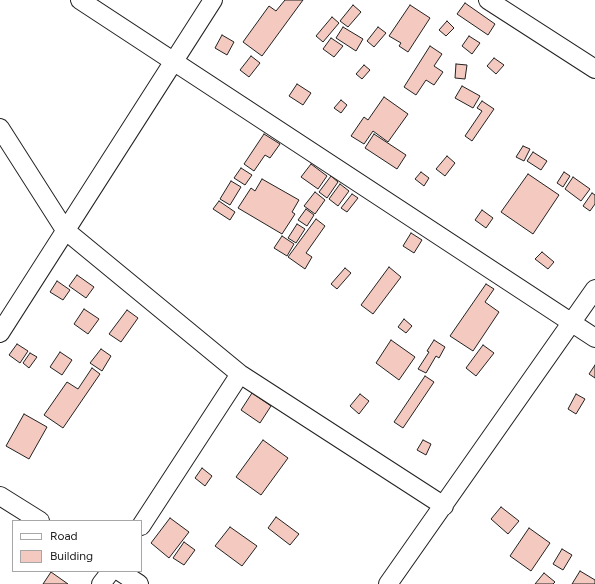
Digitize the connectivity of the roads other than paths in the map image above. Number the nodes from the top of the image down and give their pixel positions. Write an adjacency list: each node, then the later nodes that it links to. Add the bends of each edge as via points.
1 (80, 0): 4 (street)
2 (213, 0): 4 (street)
3 (493, 1): 5 (street)
4 (173, 62): 7 (street); 9 (street)
5 (595, 69)
6 (0, 128): 7 (street)
7 (65, 230): 10 (street); 12 (street)
8 (595, 289): 9 (street)
9 (572, 322): 11 (street); 14 (street)
10 (0, 333)
11 (595, 338)
12 (240, 374): 14 (street); 16 (street)
13 (0, 496): 15 (street)
14 (444, 506): 21 (street)
15 (38, 520)
16 (142, 524)
17 (110, 572): 19 (street)
18 (120, 572): 20 (street)
19 (101, 584)
20 (138, 584)
21 (388, 584)

